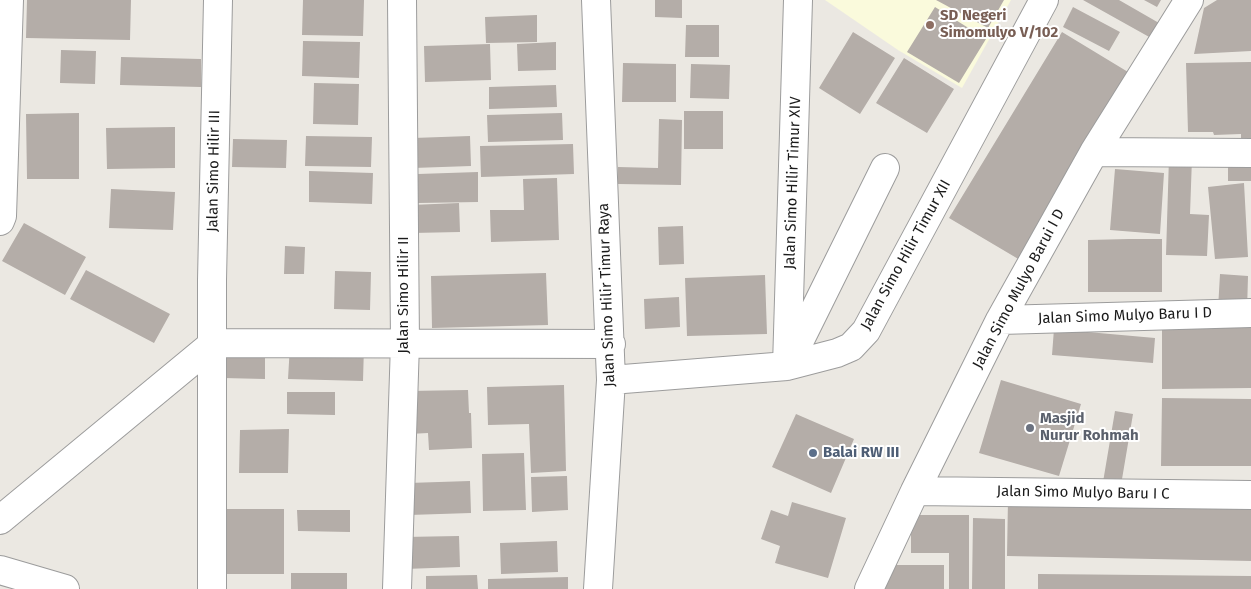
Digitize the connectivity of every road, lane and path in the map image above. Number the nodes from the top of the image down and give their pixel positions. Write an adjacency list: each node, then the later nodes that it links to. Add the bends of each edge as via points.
1 (9, 0): 11 (street)
2 (218, 0): 14 (street, Jalan Simo Hilir III, via 212,280)
3 (402, 0): 15 (street, Jalan Simo Hilir II)
4 (596, 0): 16 (street, Jalan Simo Hilir Timur Raya)
5 (798, 0): 17 (street, Jalan Simo Hilir Timur XIV)
6 (1044, 0): 17 (street, Jalan Simo Hilir Timur XII, via 866,331 851,347)
7 (1190, 0): 8 (street, Jalan Simo Mulyo Barui I D)
8 (1094, 152): 9 (street); 13 (street, Jalan Simo Mulyo Barui I D)
9 (1251, 153)
10 (885, 168): 17 (street)
11 (0, 221)
12 (1251, 313): 13 (street, Jalan Simo Mulyo Baru I D)
13 (1000, 320): 19 (street, Jalan Simo Mulyo Barui I D)
14 (214, 343): 15 (street); 21 (street); 24 (street, Jalan Simo Hilir III)
15 (405, 344): 16 (street); 25 (street, Jalan Simo Hilir II)
16 (611, 344): 18 (street, Jalan Simo Hilir Timur Raya)
17 (787, 366): 18 (street, Jalan Simo Hilir Timur XII)
18 (611, 380): 26 (street, Jalan Simo Hilir Timur Raya)
19 (914, 491): 20 (street, Jalan Simo Mulyo Baru I C); 27 (street, Jalan Simo Mulyo Barui I D)
20 (1251, 495)
21 (0, 520)
22 (0, 570): 23 (street)
23 (65, 589)
24 (212, 589)
25 (398, 589)
26 (598, 589)
27 (869, 589)

